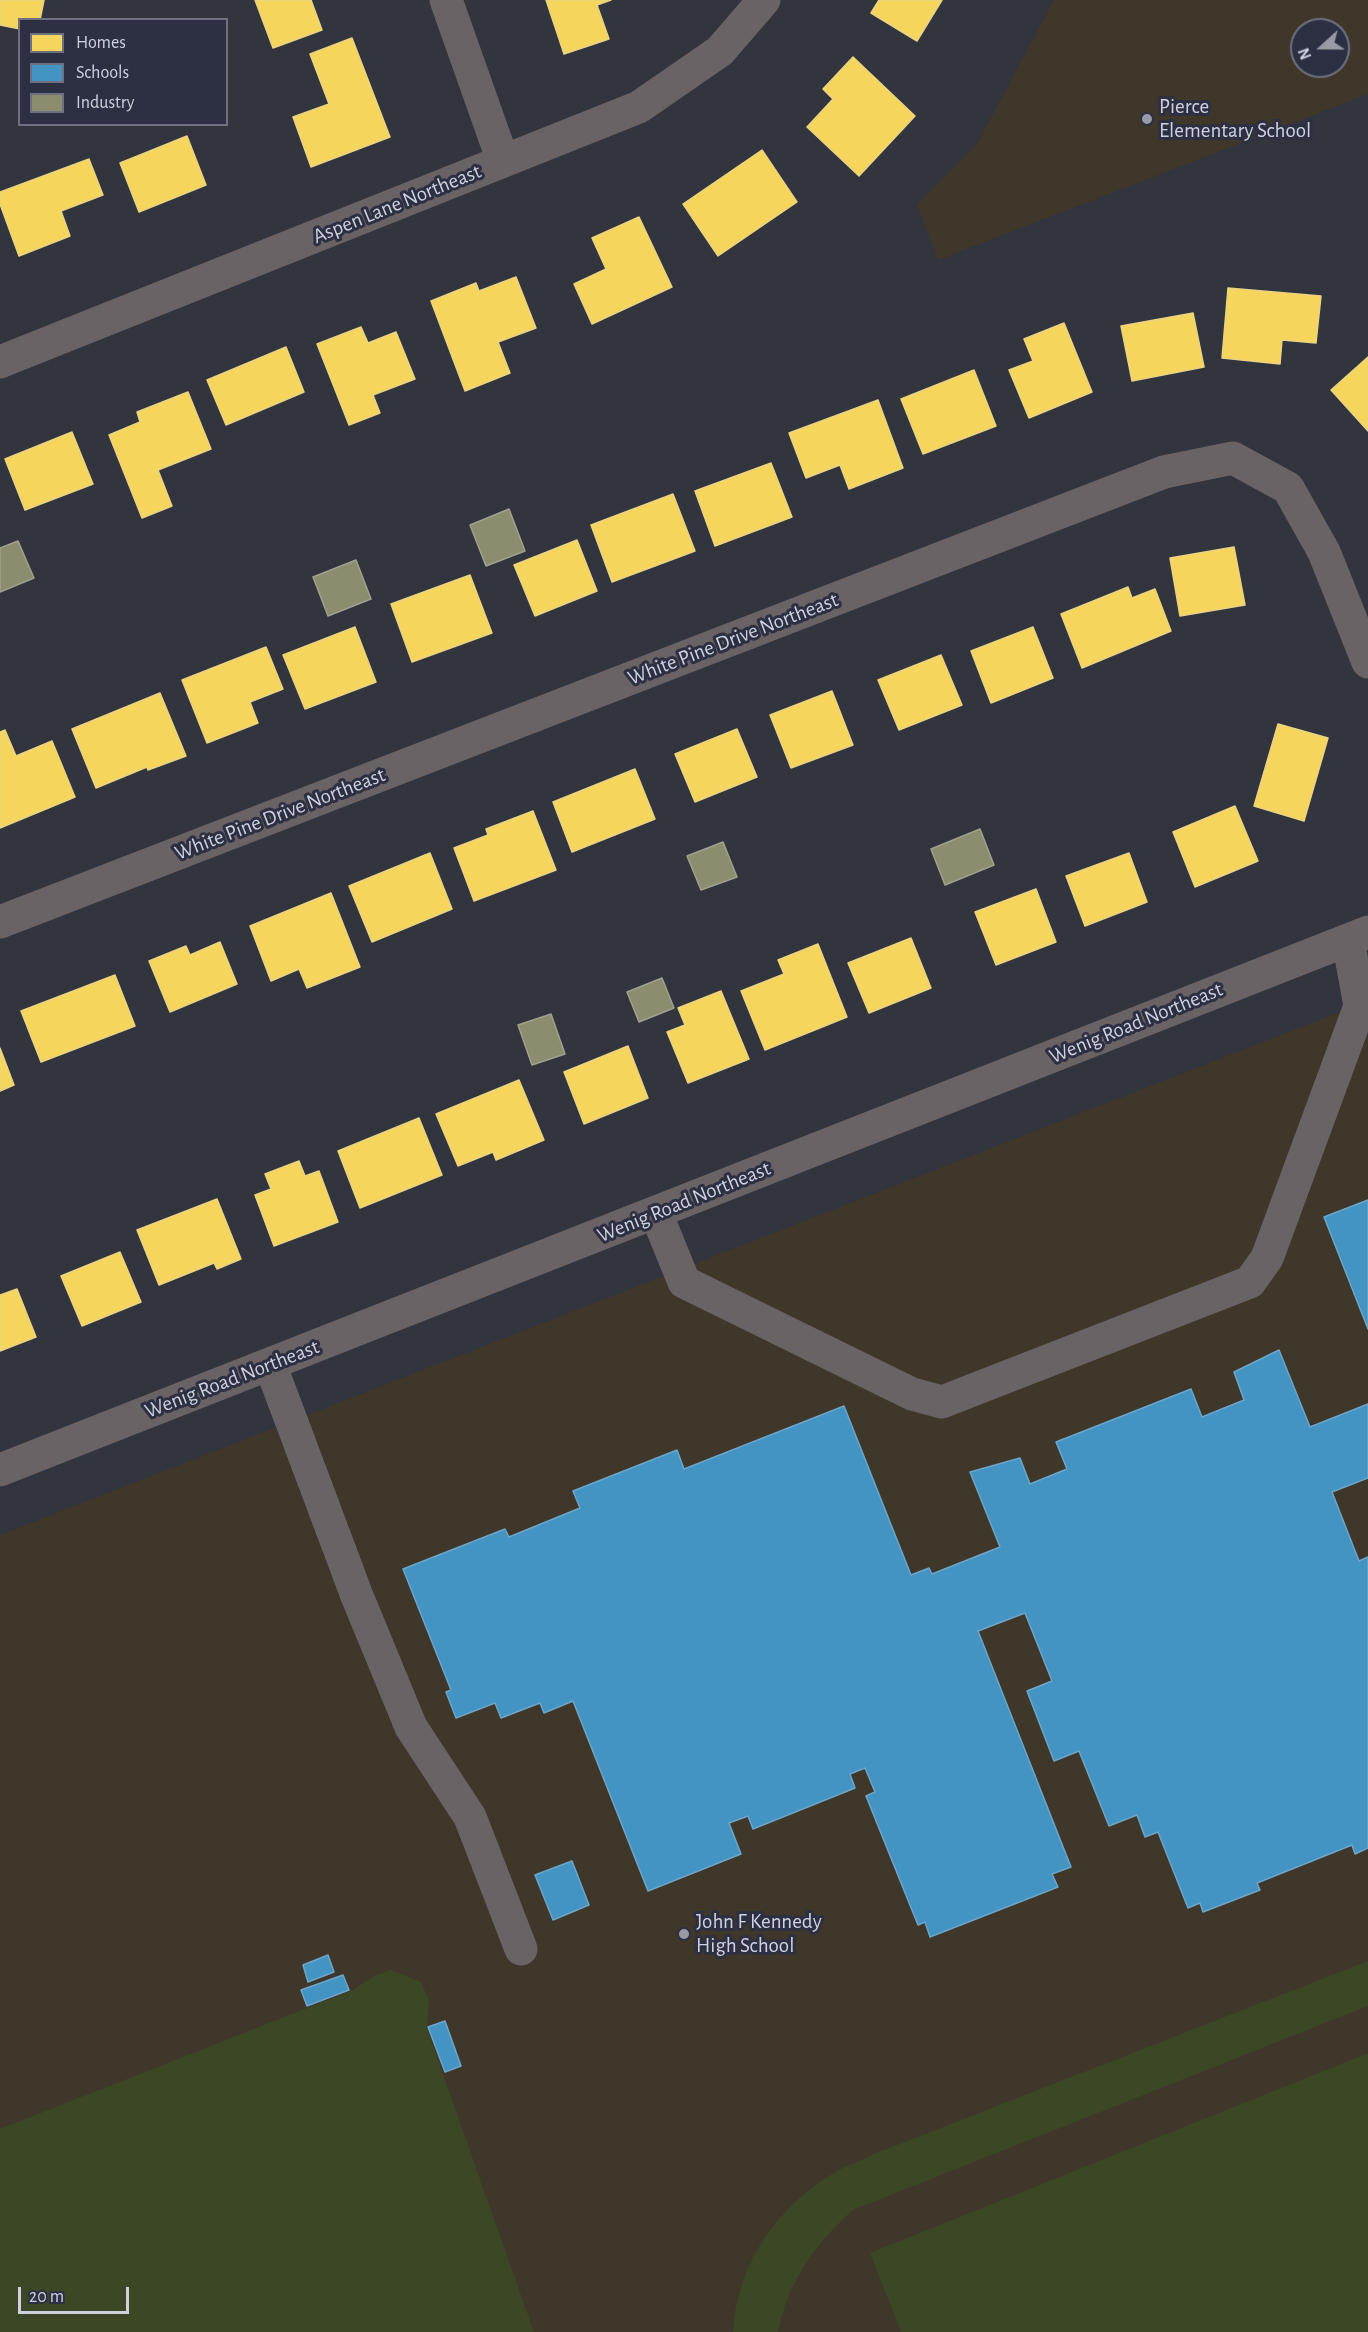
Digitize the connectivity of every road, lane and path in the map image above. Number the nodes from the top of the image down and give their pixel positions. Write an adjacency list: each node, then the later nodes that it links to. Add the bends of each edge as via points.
1 (446, 0): 3 (street)
2 (764, 0): 3 (street, Aspen Lane Northeast, via 720,51 639,107)
3 (503, 161): 4 (street, Aspen Lane Northeast)
4 (0, 362)
5 (1368, 662): 6 (street, White Pine Drive Northeast, via 1324,552 1288,488 1233,458 1164,472)
6 (0, 922)
7 (1358, 936): 8 (street, Wenig Road Northeast); 8 (street, via 1360,1006 1267,1258 1250,1282 942,1402 912,1394 684,1282)
8 (656, 1213): 9 (street, Wenig Road Northeast)
9 (270, 1364): 10 (street, Wenig Road Northeast); 11 (street, via 411,1727 470,1816)
10 (0, 1470)
11 (521, 1949)

